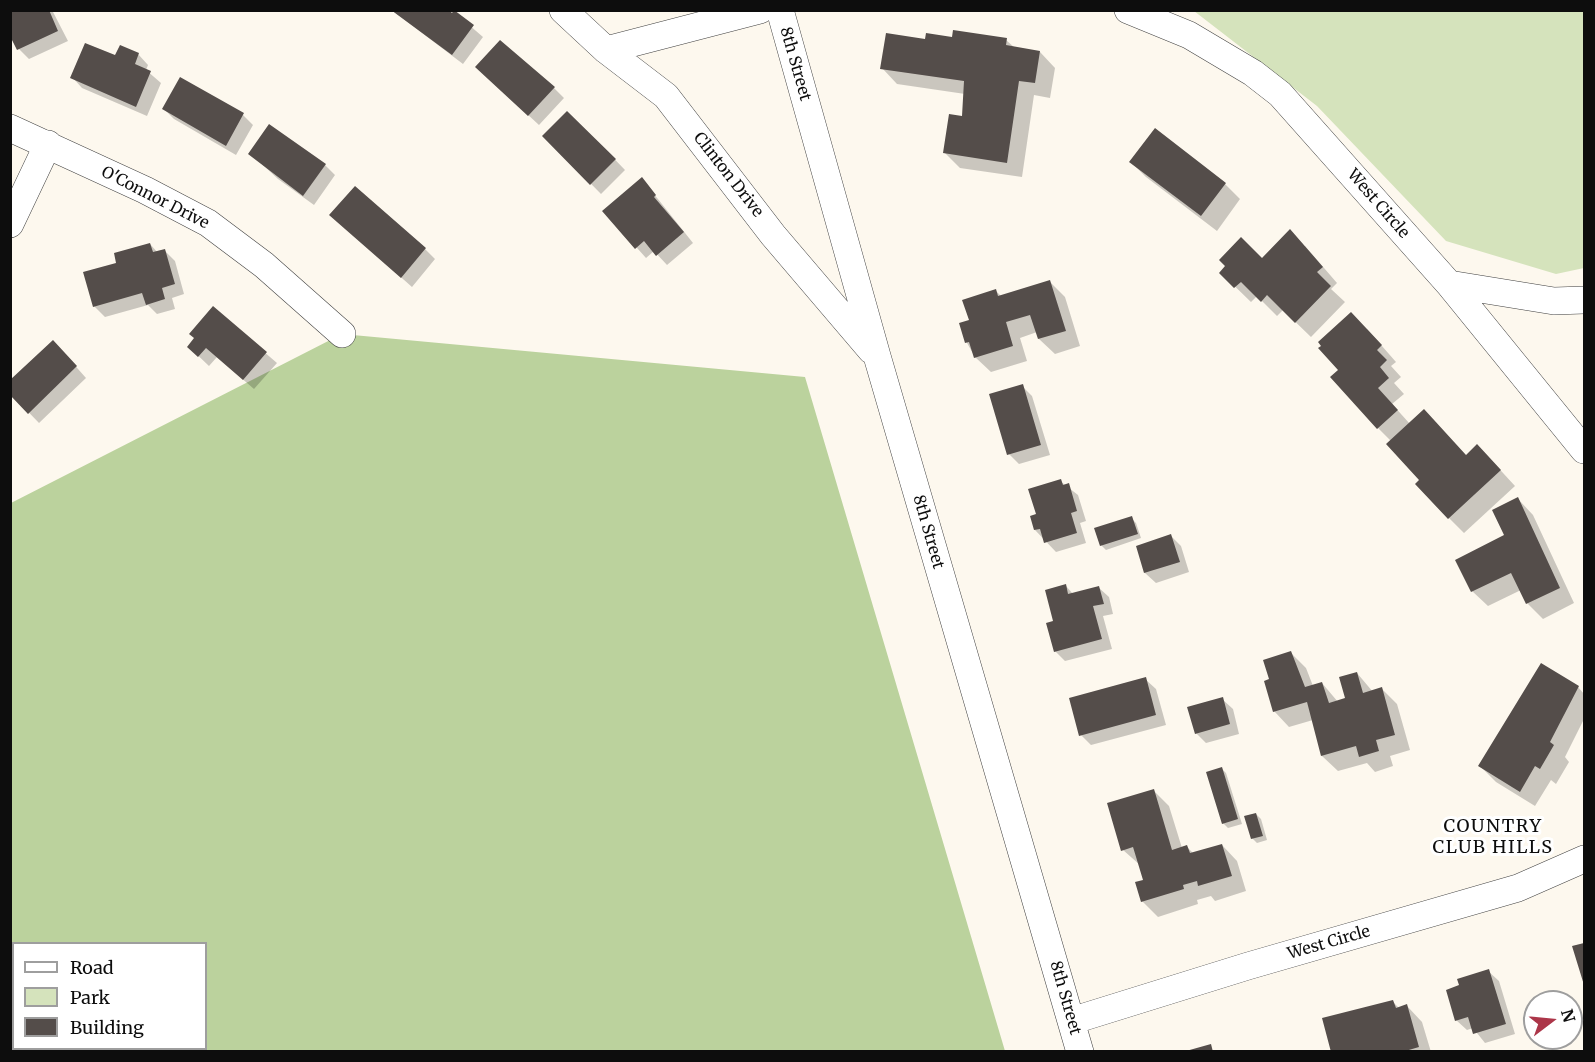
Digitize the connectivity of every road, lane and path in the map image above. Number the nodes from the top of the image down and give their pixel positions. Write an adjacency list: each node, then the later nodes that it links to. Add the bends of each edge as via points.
1 (563, 10): 5 (street, Clinton Drive)
2 (760, 10): 5 (street)
3 (780, 10): 12 (street, 8th Street)
4 (1128, 10): 9 (street, West Circle, via 1189,35 1280,94)
5 (606, 50): 12 (street, Clinton Drive, via 666,96 773,235)
6 (10, 129): 7 (street, O'Connor Drive)
7 (48, 144): 8 (street); 11 (street, O'Connor Drive, via 208,223 264,265)
8 (10, 224)
9 (1449, 284): 10 (street, via 1554,301); 13 (street, West Circle)
10 (1584, 300)
11 (342, 334)
12 (877, 356): 15 (street, 8th Street)
13 (1584, 450)
14 (1584, 859): 15 (street, West Circle, via 1518,888)
15 (1071, 1021): 16 (street, 8th Street)
16 (1080, 1052)

